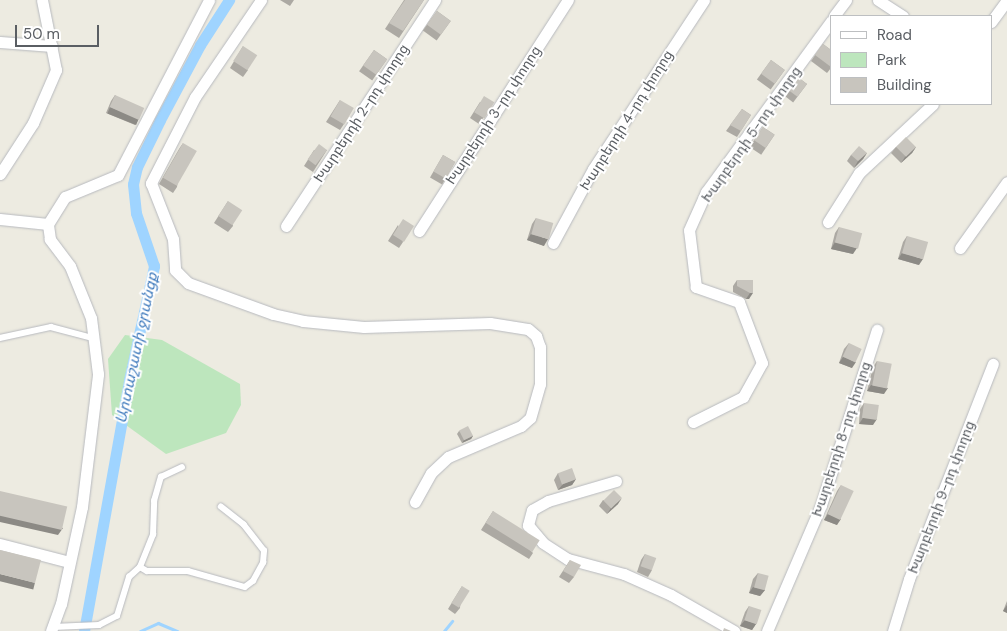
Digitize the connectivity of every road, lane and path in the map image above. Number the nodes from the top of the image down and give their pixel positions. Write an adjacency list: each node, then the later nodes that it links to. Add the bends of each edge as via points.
1 (42, 0): 15 (street)
2 (208, 0): 22 (street, via 118,175 65,197)
3 (261, 0): 34 (street, via 195,98 151,183 173,239 174,268 186,282 273,314 303,321 364,327 490,323 519,326 532,332 542,365 530,418 521,426 448,457 431,473)
4 (435, 0): 23 (street, Խարբերդի 2-րդ փողոց)
5 (568, 0): 24 (street, Խարբերդի 3-րդ փողոց)
6 (704, 0): 25 (street, Խարբերդի 4-րդ փողոց, via 592,169)
7 (846, 0): 10 (street)
8 (878, 0): 11 (street)
9 (1007, 0): 12 (street)
10 (835, 15)
11 (901, 15)
12 (992, 21)
13 (830, 22): 31 (street, Խարբերդի 5-րդ փողոց, via 706,192 689,230 696,287 739,302 762,364 742,397)
14 (0, 42): 15 (street)
15 (52, 46): 17 (street, via 56,70 33,123)
16 (932, 105): 21 (street, via 859,174)
17 (0, 174)
18 (1007, 182): 26 (street)
19 (0, 208): 20 (street)
20 (5, 220): 22 (street)
21 (828, 222)
22 (48, 224): 29 (street, via 50,239 74,275 91,318)
23 (286, 226)
24 (419, 231)
25 (553, 243)
26 (960, 248)
27 (877, 330): 41 (street, Խարբերդի 8-րդ փողոց, via 821,505)
28 (0, 338): 29 (lane, via 51,327)
29 (93, 338): 37 (street, via 98,374 95,419 82,507)
30 (993, 364): 42 (street, Խարբերդի 9-րդ փողոց, via 909,578)
31 (693, 422)
32 (182, 466): 38 (lane, via 161,477 154,501 153,535)
33 (616, 481): 40 (street, via 548,501 532,510 528,525 543,543 568,559 624,574 671,595)
34 (415, 502)
35 (221, 507): 38 (lane, via 244,525 264,551 263,563 253,582 245,586 188,571 147,571)
36 (0, 544): 37 (street)
37 (69, 562): 39 (street, via 61,604)
38 (140, 567): 39 (lane, via 129,577 117,616 92,626)
39 (52, 629)
40 (734, 631)
41 (767, 631)
42 (894, 631)

